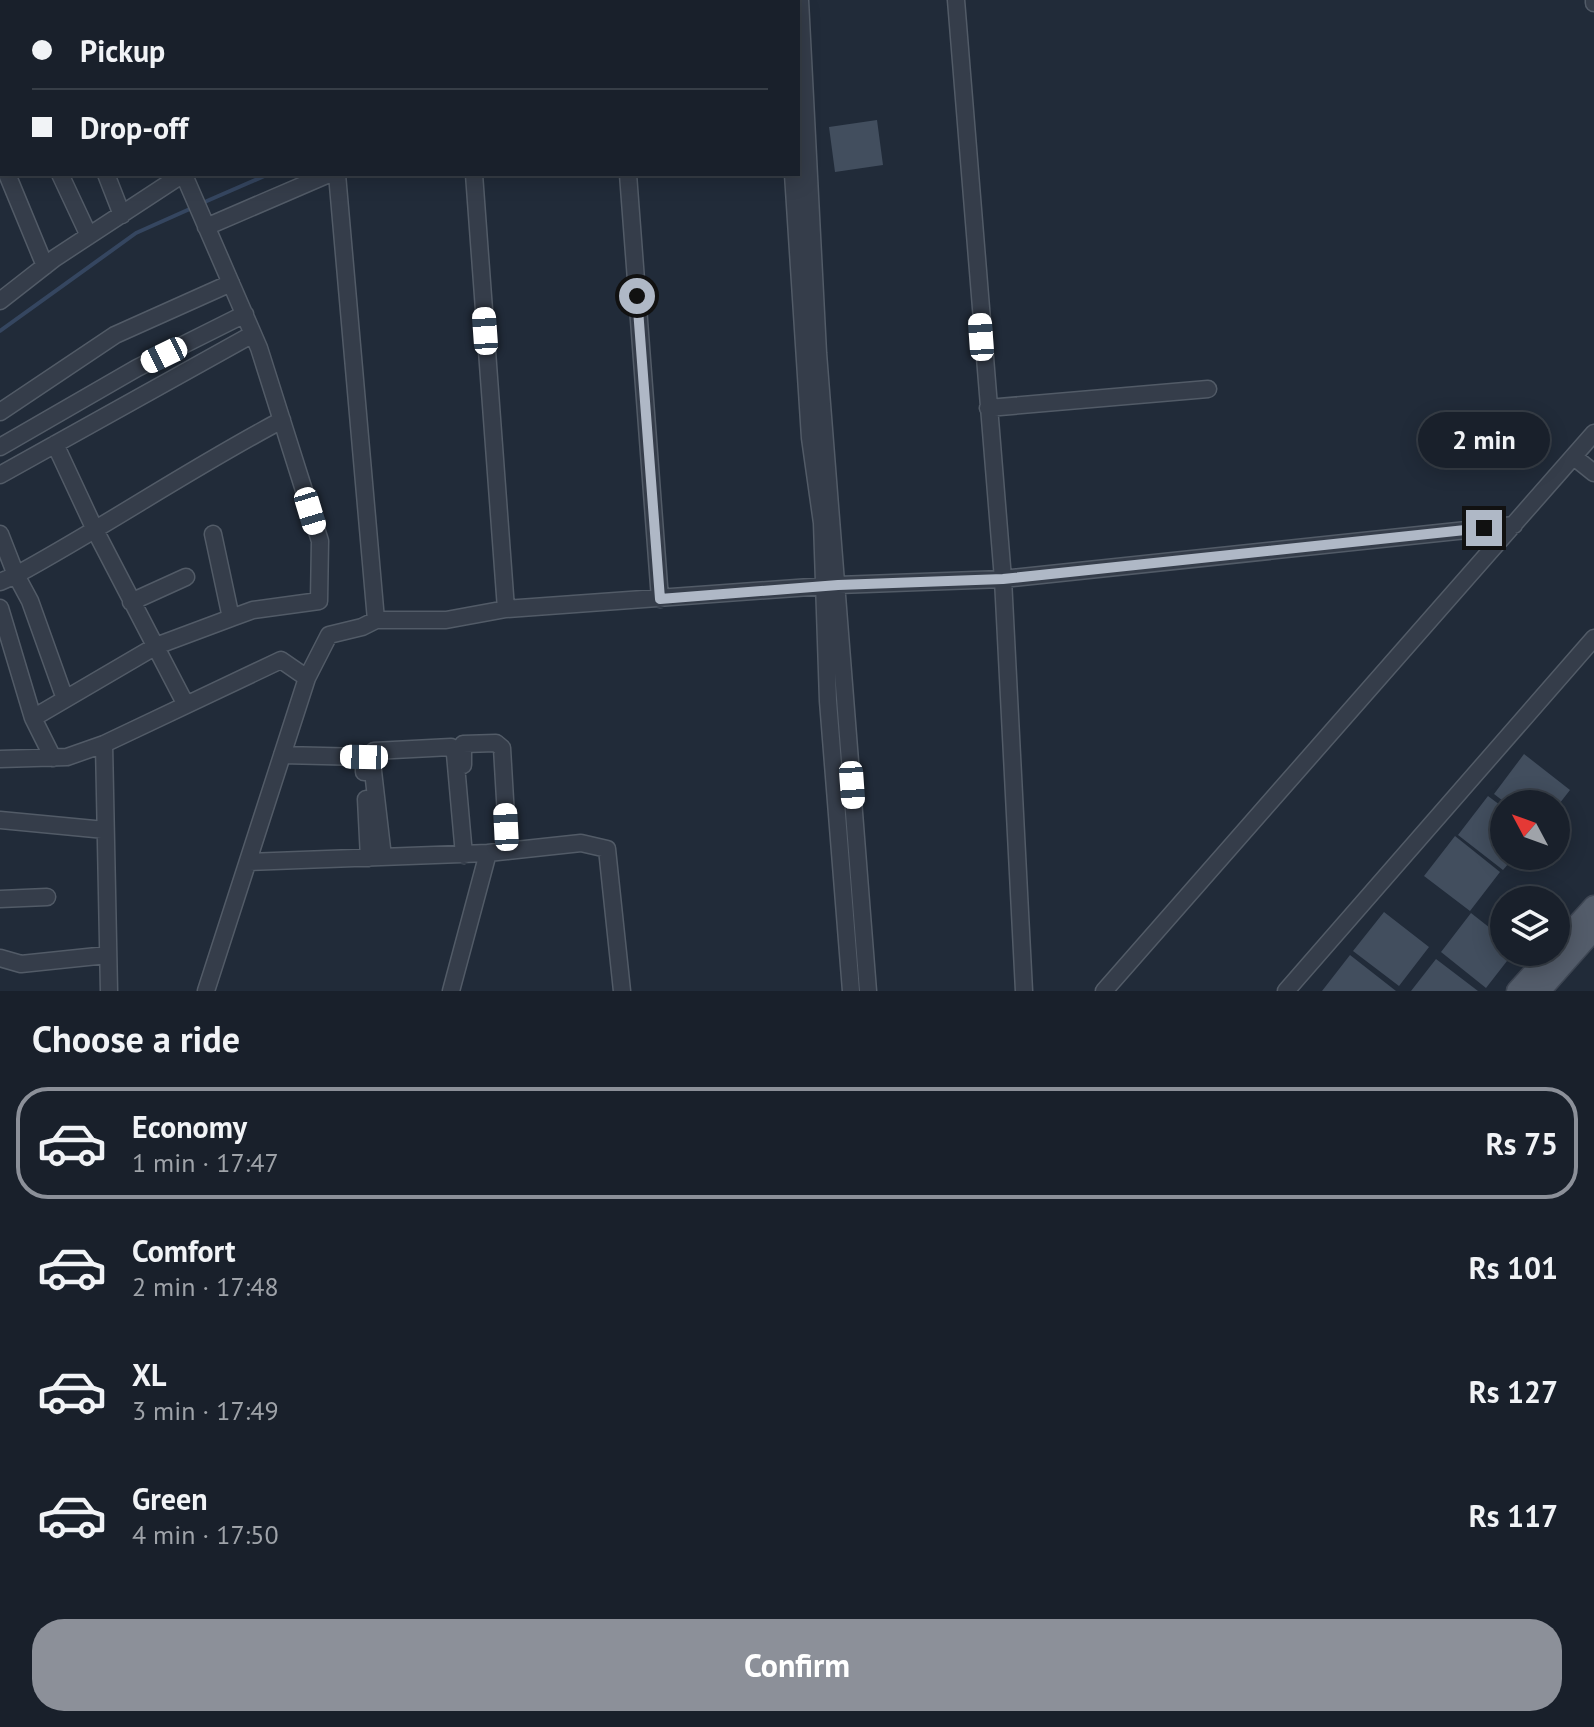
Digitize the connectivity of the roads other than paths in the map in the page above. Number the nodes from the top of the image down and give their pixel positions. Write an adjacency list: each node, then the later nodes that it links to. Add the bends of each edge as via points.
1 (800, 0): 38 (street)
2 (956, 0): 22 (street)
3 (8, 176): 16 (street)
4 (61, 176): 15 (street)
5 (107, 176): 13 (street)
6 (182, 176): 13 (street)
7 (184, 176): 14 (street)
8 (324, 176): 14 (street)
9 (337, 176): 44 (street)
10 (474, 176): 42 (street)
11 (628, 176): 39 (street)
12 (793, 176): 38 (street, via 810,438)
13 (122, 215): 15 (street)
14 (206, 227): 17 (street)
15 (89, 236): 16 (street)
16 (45, 266): 18 (street)
17 (231, 283): 19 (street); 23 (street, via 115,335)
18 (2, 292)
19 (245, 314): 20 (street); 27 (street, via 137,368)
20 (253, 334): 24 (street); 26 (street)
21 (1208, 389): 22 (street)
22 (988, 408): 37 (street)
23 (0, 412)
24 (282, 420): 32 (street, via 213,456); 43 (street, via 320,541 319,601)
25 (1594, 433): 28 (street)
26 (55, 444): 30 (street); 32 (street)
27 (0, 447)
28 (1574, 457): 29 (street); 31 (street)
29 (1594, 473)
30 (0, 475)
31 (1514, 525): 37 (street); 76 (street)
32 (96, 532): 36 (street); 40 (street)
33 (0, 534): 36 (street)
34 (213, 534): 43 (street)
35 (186, 577): 40 (street)
36 (8, 578): 48 (street, via 30,601)
37 (1003, 579): 38 (street); 75 (street)
38 (831, 587): 39 (street); 73 (street, via 828,701); 74 (street)
39 (660, 599): 42 (street)
40 (131, 602): 46 (street)
41 (0, 608): 50 (street)
42 (506, 609): 44 (street, via 446,620)
43 (231, 618): 46 (street)
44 (376, 620): 47 (street, via 329,635)
45 (1594, 638): 77 (street)
46 (156, 646): 48 (street); 49 (street)
47 (307, 678): 49 (street, via 281,660); 52 (street)
48 (65, 699): 50 (street)
49 (186, 705): 51 (street)
50 (33, 718): 53 (street)
51 (104, 744): 53 (street); 56 (street)
52 (282, 755): 59 (street, via 364,757); 60 (street)
53 (53, 758): 54 (street)
54 (0, 759)
55 (0, 820): 56 (street)
56 (105, 830): 66 (street)
57 (508, 851): 58 (street); 58 (street, via 502,748 496,743 466,744 461,747); 72 (street, via 581,843 607,849)
58 (474, 854): 59 (street); 59 (street, via 451,747 371,754); 71 (street)
59 (376, 858): 60 (street)
60 (248, 862): 70 (street)
61 (47, 897): 62 (street)
62 (0, 899)
63 (1594, 906): 65 (main road)
64 (1594, 930): 79 (main road)
65 (1570, 932)
66 (107, 955): 67 (street, via 21,964); 69 (street)
67 (0, 958)
68 (1540, 966): 78 (main road)
69 (109, 991)
70 (206, 991)
71 (451, 991)
72 (622, 991)
73 (851, 991)
74 (868, 991)
75 (1024, 991)
76 (1104, 991)
77 (1286, 991)
78 (1517, 991)
79 (1540, 991)

